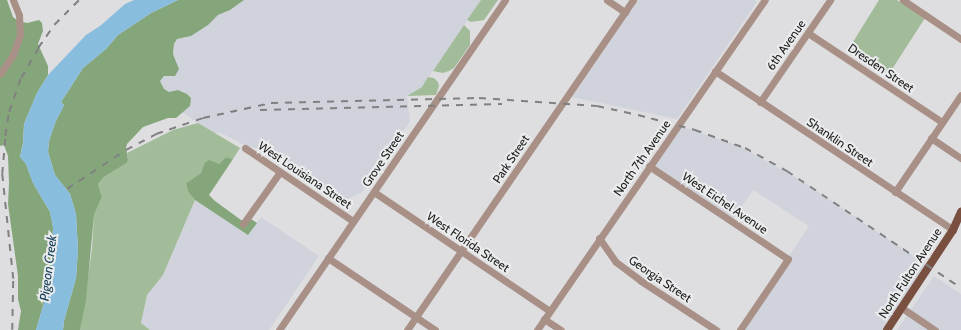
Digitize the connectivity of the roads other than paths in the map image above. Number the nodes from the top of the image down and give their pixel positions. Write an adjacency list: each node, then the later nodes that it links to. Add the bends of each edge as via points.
1 (13, 0): 12 (street, via 19,14 20,35 13,55)
2 (505, 0): 21 (street, Grove Street)
3 (607, 0): 8 (street)
4 (633, 0): 8 (street, Park Street)
5 (765, 0): 11 (street, North 7th Avenue)
6 (830, 0): 9 (street, 6th Avenue)
7 (903, 0): 10 (street)
8 (625, 12): 29 (street, Park Street)
9 (808, 33): 14 (street, 6th Avenue); 15 (street, Dresden Street)
10 (961, 39)
11 (715, 72): 14 (street, Shanklin Street); 19 (street, North 7th Avenue)
12 (0, 74)
13 (961, 95): 15 (street)
14 (760, 102): 22 (street, Shanklin Street)
15 (942, 122): 16 (street)
16 (931, 138): 18 (street); 22 (street)
17 (245, 148): 20 (street, West Louisiana Street)
18 (961, 158)
19 (649, 166): 28 (street, North 7th Avenue); 41 (street, West Eichel Avenue, via 788,259)
20 (280, 172): 24 (street, West Louisiana Street); 25 (street)
21 (374, 192): 24 (street, Grove Street); 29 (street, West Florida Street)
22 (895, 192): 27 (street, Shanklin Street)
23 (961, 212): 27 (main road, North Fulton Avenue)
24 (353, 221): 30 (street, Grove Street)
25 (244, 224)
26 (961, 224): 27 (main road, North Fulton Avenue)
27 (953, 230): 31 (main road, North Fulton Avenue)
28 (599, 238): 32 (street, North 7th Avenue); 40 (street, Georgia Street, via 616,262)
29 (462, 251): 32 (street, West Florida Street); 33 (street, Park Street)
30 (328, 258): 33 (street); 35 (street, Grove Street)
31 (902, 308): 42 (main road, North Fulton Avenue); 43 (street)
32 (550, 311): 34 (street, North 7th Avenue)
33 (416, 317): 36 (street, Park Street); 37 (street)
34 (544, 319): 38 (street, North 7th Avenue); 39 (street)
35 (279, 330)
36 (407, 330)
37 (435, 330)
38 (537, 330)
39 (561, 330)
40 (716, 330)
41 (740, 330)
42 (887, 330)
43 (935, 330)

